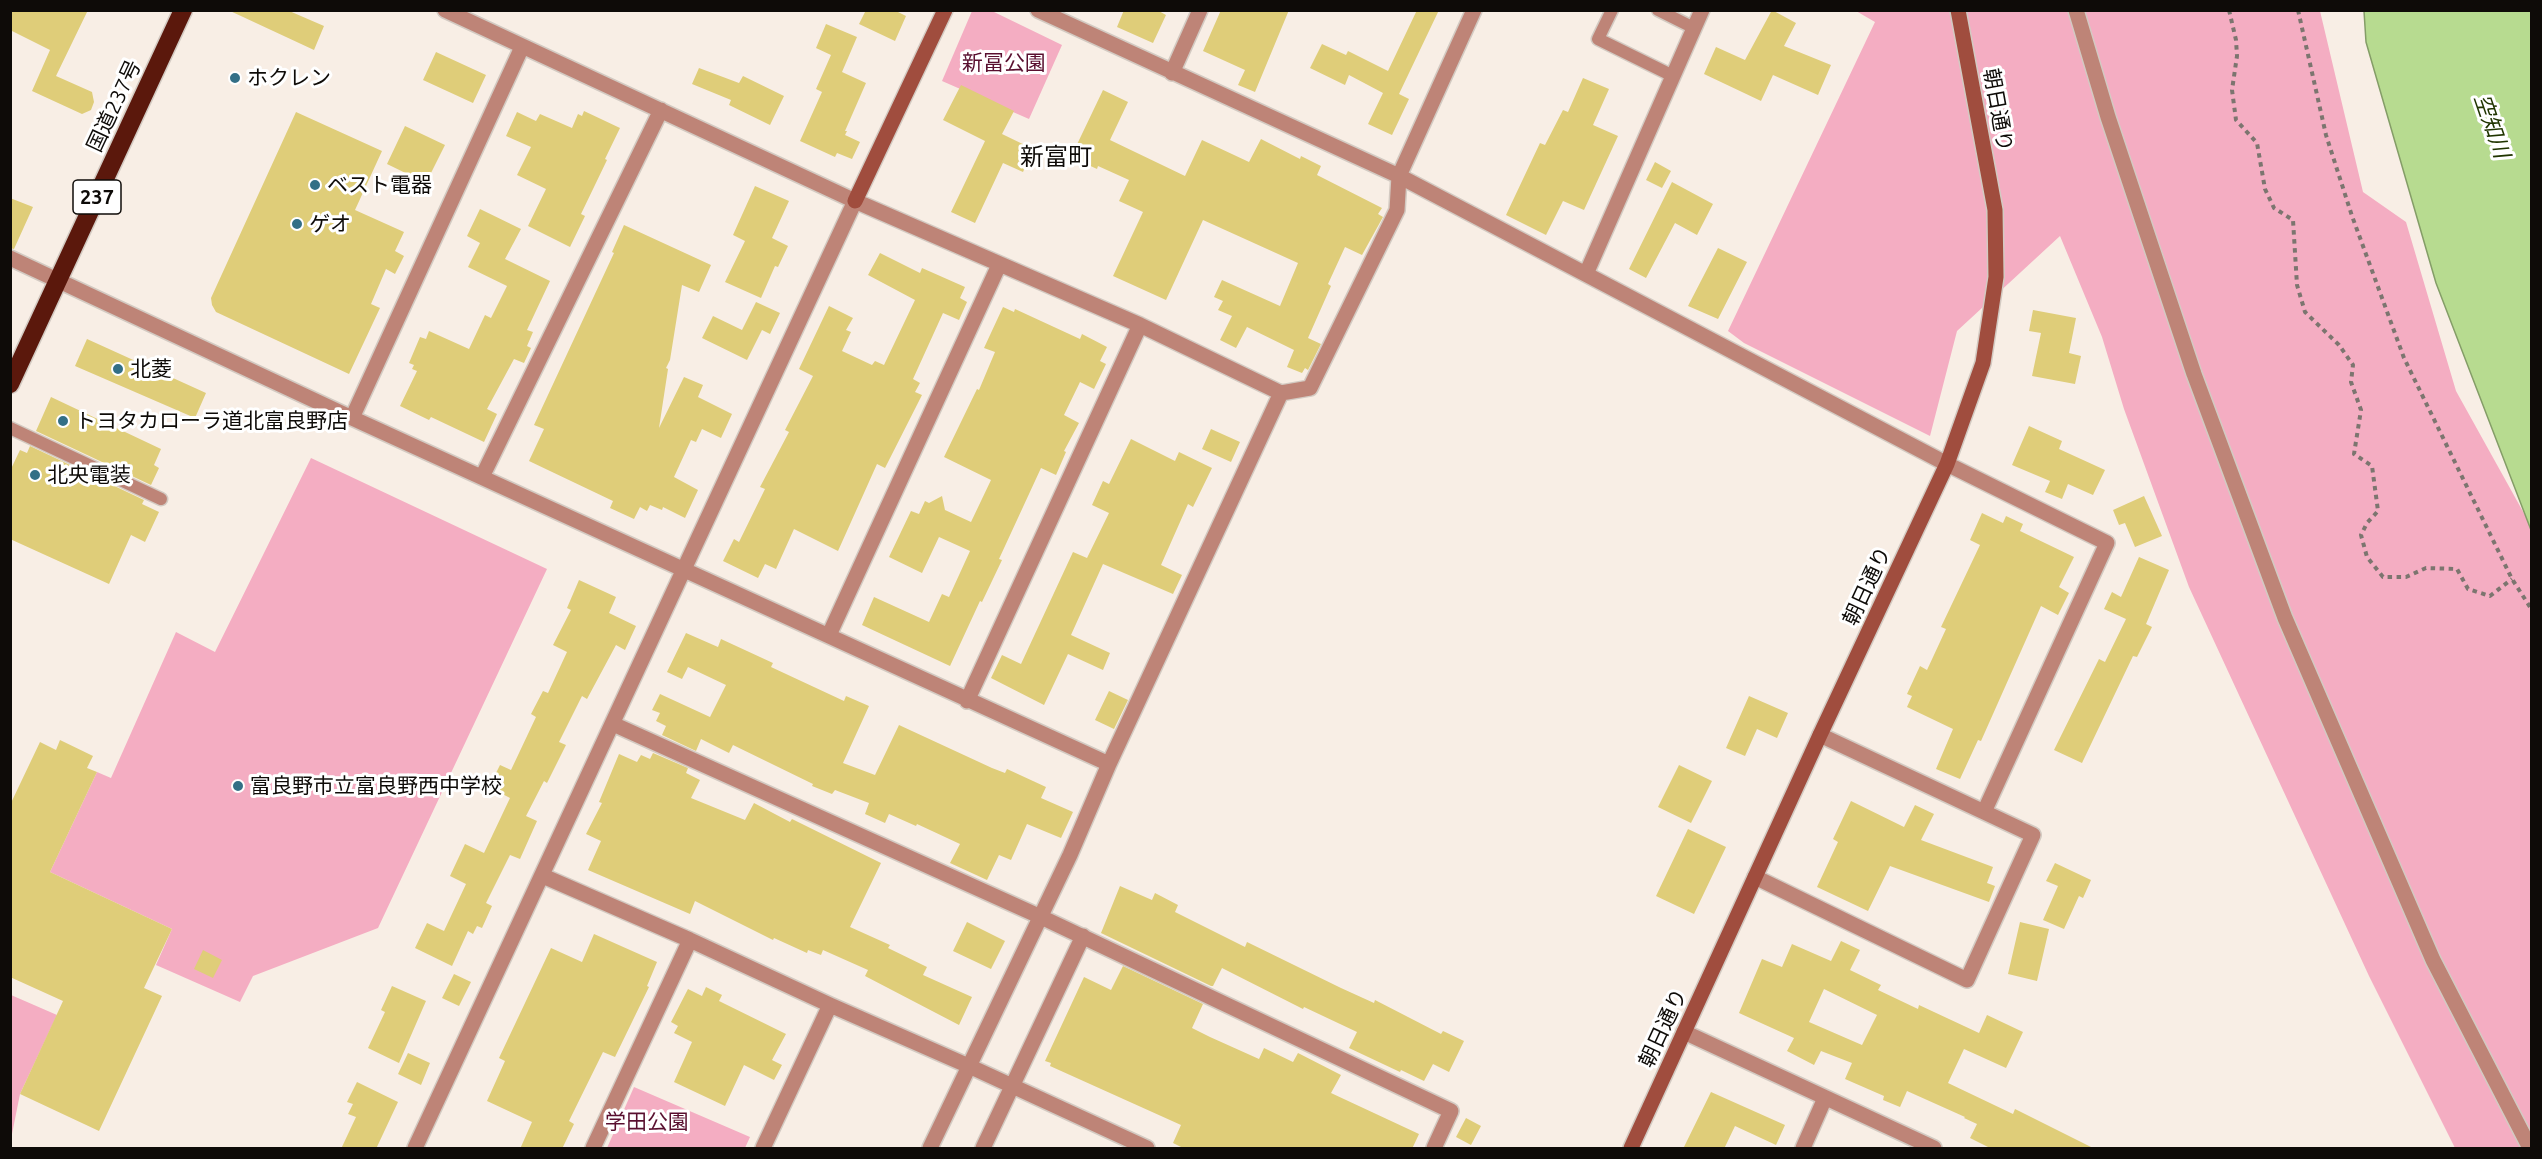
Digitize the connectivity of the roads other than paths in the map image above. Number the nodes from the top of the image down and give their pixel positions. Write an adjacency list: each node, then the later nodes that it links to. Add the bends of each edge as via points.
1 (183, 10): 22 (highway, 国道237号 / 237)
2 (945, 10): 18 (street)
3 (1038, 10): 14 (street)
4 (1200, 10): 14 (street)
5 (1474, 10): 17 (street)
6 (1612, 10): 15 (lane, via 1598,39)
7 (1658, 10): 12 (lane)
8 (1702, 10): 12 (street)
9 (1958, 10): 28 (street, 朝日通り, via 1995,210 1995,277 1983,363)
10 (2076, 10): 58 (street, via 2194,374 2285,618 2433,960)
11 (451, 12): 13 (street)
12 (1694, 28): 15 (street)
13 (522, 47): 16 (street); 26 (street)
14 (1172, 73): 17 (street)
15 (1673, 76): 21 (street)
16 (661, 110): 18 (street); 29 (street)
17 (1399, 176): 21 (street); 25 (street, via 1397,210 1310,388)
18 (855, 201): 20 (street); 31 (street)
19 (10, 258): 22 (street)
20 (999, 265): 23 (street); 32 (street)
21 (1586, 274): 28 (street)
22 (58, 279): 24 (highway, 国道237号 / 237); 26 (street)
23 (1140, 325): 25 (street); 33 (street)
24 (10, 384)
25 (1281, 393): 36 (street)
26 (352, 418): 29 (street)
27 (10, 428): 30 (lane)
28 (1947, 464): 35 (street, 朝日通り); 37 (street, via 2107,543)
29 (482, 477): 31 (street)
30 (161, 499)
31 (685, 570): 32 (street); 34 (street)
32 (829, 635): 33 (street)
33 (967, 701): 36 (street)
34 (613, 724): 38 (street); 40 (street)
35 (1820, 735): 37 (street); 39 (street, 朝日通り)
36 (1109, 764): 40 (street)
37 (1984, 812): 39 (street, via 2033,835 1967,980)
38 (543, 876): 42 (street); 49 (street)
39 (1755, 877): 44 (street, 朝日通り)
40 (1041, 917): 41 (street); 45 (street)
41 (1083, 936): 46 (street); 54 (street, via 1451,1111)
42 (690, 940): 43 (street); 50 (street)
43 (830, 1005): 45 (street); 51 (street)
44 (1684, 1032): 47 (street); 55 (street, 朝日通り)
45 (970, 1067): 46 (street); 52 (street)
46 (1013, 1086): 48 (street); 53 (street)
47 (1825, 1098): 56 (street); 57 (street)
48 (1145, 1148)
49 (415, 1149)
50 (593, 1149)
51 (762, 1149)
52 (930, 1149)
53 (983, 1149)
54 (1434, 1149)
55 (1631, 1149)
56 (1803, 1149)
57 (1934, 1149)
58 (2530, 1149)

